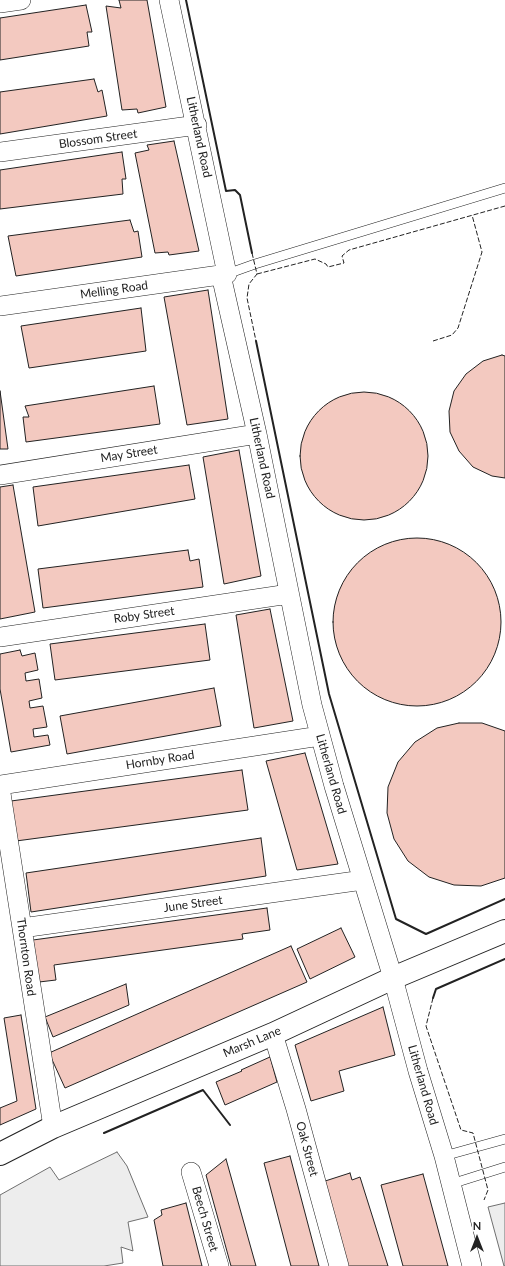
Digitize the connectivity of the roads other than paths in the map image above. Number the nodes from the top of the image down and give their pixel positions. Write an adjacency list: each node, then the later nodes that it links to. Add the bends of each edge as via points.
1 (21, 0): 3 (street)
2 (169, 0): 4 (street, Litherland Road)
3 (0, 3)
4 (196, 125): 5 (street, Blossom Street); 7 (street, Litherland Road)
5 (0, 152)
6 (505, 188): 7 (lane)
7 (224, 274): 8 (street, Melling Road); 9 (street, Litherland Road)
8 (0, 306)
9 (257, 434): 10 (street, May Street); 11 (street, Litherland Road)
10 (0, 475)
11 (289, 594): 12 (street, Roby Street); 13 (street, Litherland Road)
12 (0, 637)
13 (320, 736): 14 (street, Hornby Road); 15 (street, Litherland Road)
14 (0, 786): 16 (street, Thornton Road)
15 (363, 880): 16 (street, June Street); 18 (street, Litherland Road)
16 (22, 928): 20 (street, Thornton Road)
17 (505, 931): 18 (main road, Marsh Lane)
18 (393, 978): 19 (main road, Marsh Lane); 23 (street, Litherland Road)
19 (273, 1034): 20 (main road, Marsh Lane); 28 (street, Oak Street)
20 (53, 1127): 22 (main road, Marsh Lane)
21 (505, 1139): 23 (lane)
22 (0, 1154)
23 (444, 1156): 26 (street, Litherland Road)
24 (505, 1167): 26 (lane)
25 (191, 1172): 27 (street, Beech Street)
26 (451, 1184): 29 (street, Litherland Road)
27 (219, 1266)
28 (339, 1266)
29 (472, 1266)

